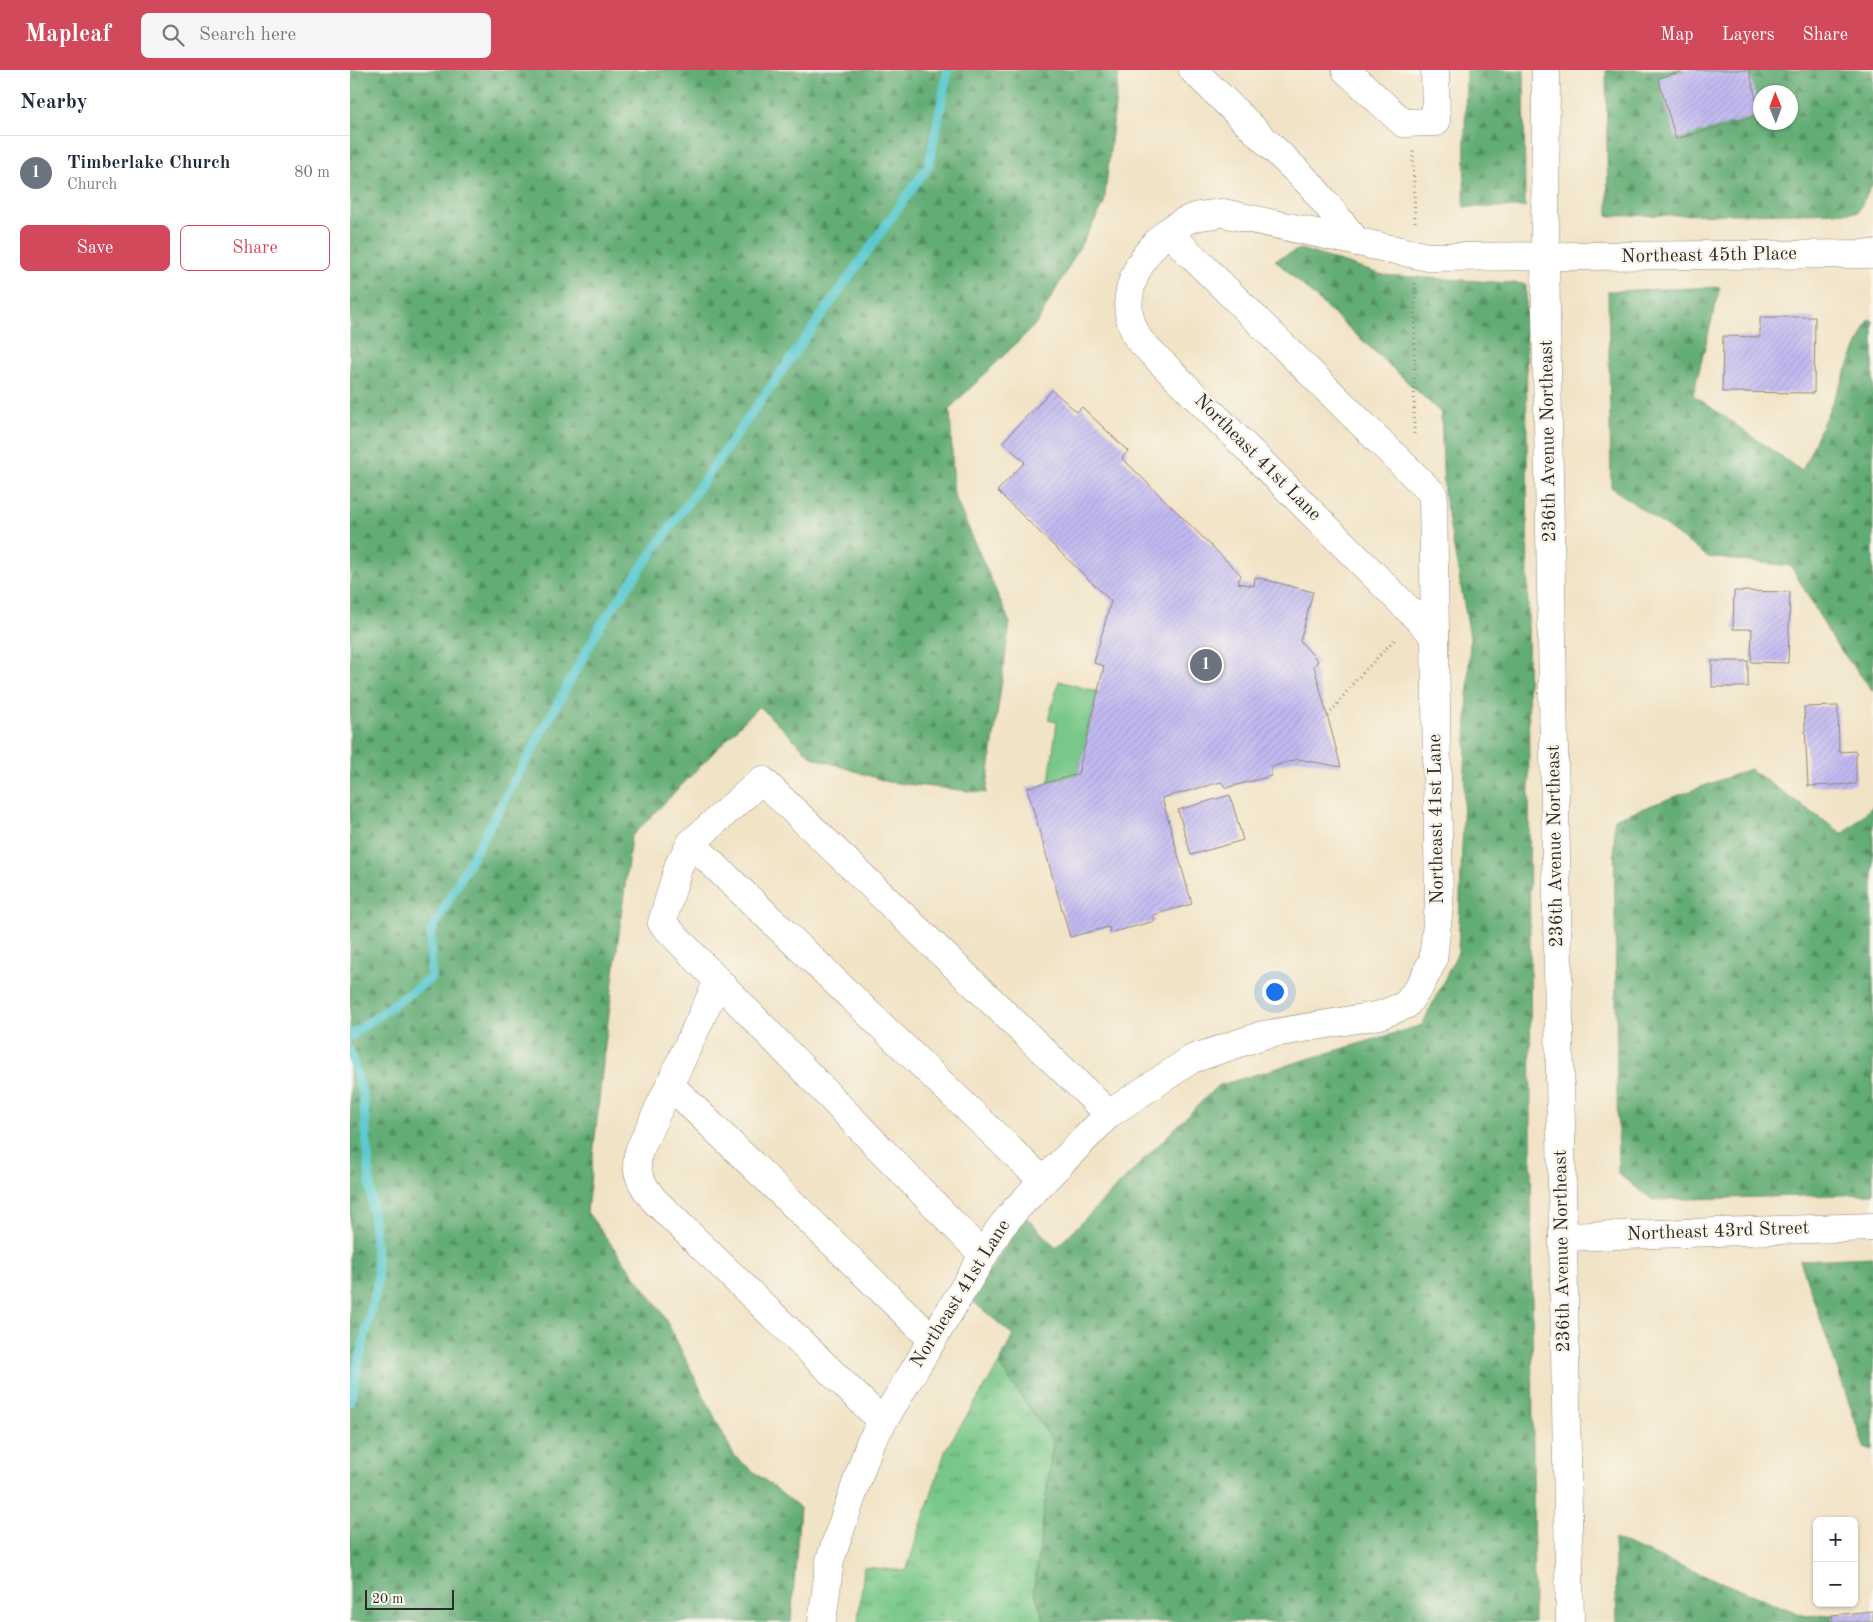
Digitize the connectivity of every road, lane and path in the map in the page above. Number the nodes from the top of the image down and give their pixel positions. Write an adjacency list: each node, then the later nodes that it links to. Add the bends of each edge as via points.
1 (1193, 70): 7 (street, via 1310,184)
2 (1346, 70): 5 (street, via 1403,123)
3 (1435, 70): 5 (street, via 1436,122)
4 (1546, 70): 10 (street, 236th Avenue Northeast)
5 (1413, 122): 9 (path)
6 (1168, 232): 7 (street, Northeast 41st Lane, via 1195,217 1223,213); 11 (street); 12 (street, Northeast 41st Lane, via 1146,252 1131,286 1129,314 1138,339)
7 (1357, 242): 9 (street, Northeast 41st Lane)
8 (1873, 254): 10 (street, Northeast 45th Place)
9 (1416, 255): 10 (street, Northeast 41st Lane, via 1428,258); 11 (path, via 1412,412)
10 (1545, 257): 21 (street, 236th Avenue Northeast)
11 (1417, 478): 13 (street, via 1433,494)
12 (1411, 611): 13 (street, Northeast 41st Lane); 14 (path, via 1398,636 1354,682)
13 (1435, 636): 18 (street, Northeast 41st Lane, via 1439,905 1433,960 1421,984 1406,1005 1380,1015 1263,1035 1192,1058)
14 (1328, 716)
15 (691, 843): 16 (street, via 679,865 662,923); 18 (street, via 762,780); 19 (street)
16 (718, 981): 17 (street); 22 (street)
17 (670, 1085): 23 (street); 24 (street, via 636,1160 643,1186)
18 (1109, 1114): 19 (street, Northeast 41st Lane)
19 (1043, 1181): 22 (street, Northeast 41st Lane, via 1000,1228)
20 (1873, 1227): 21 (street, Northeast 43rd Street)
21 (1563, 1237): 26 (street, 236th Avenue Northeast)
22 (983, 1255): 23 (street, Northeast 41st Lane)
23 (932, 1339): 24 (street, Northeast 41st Lane)
24 (882, 1422): 25 (street, Northeast 41st Lane, via 870,1443 830,1560)
25 (822, 1622)
26 (1570, 1622)

